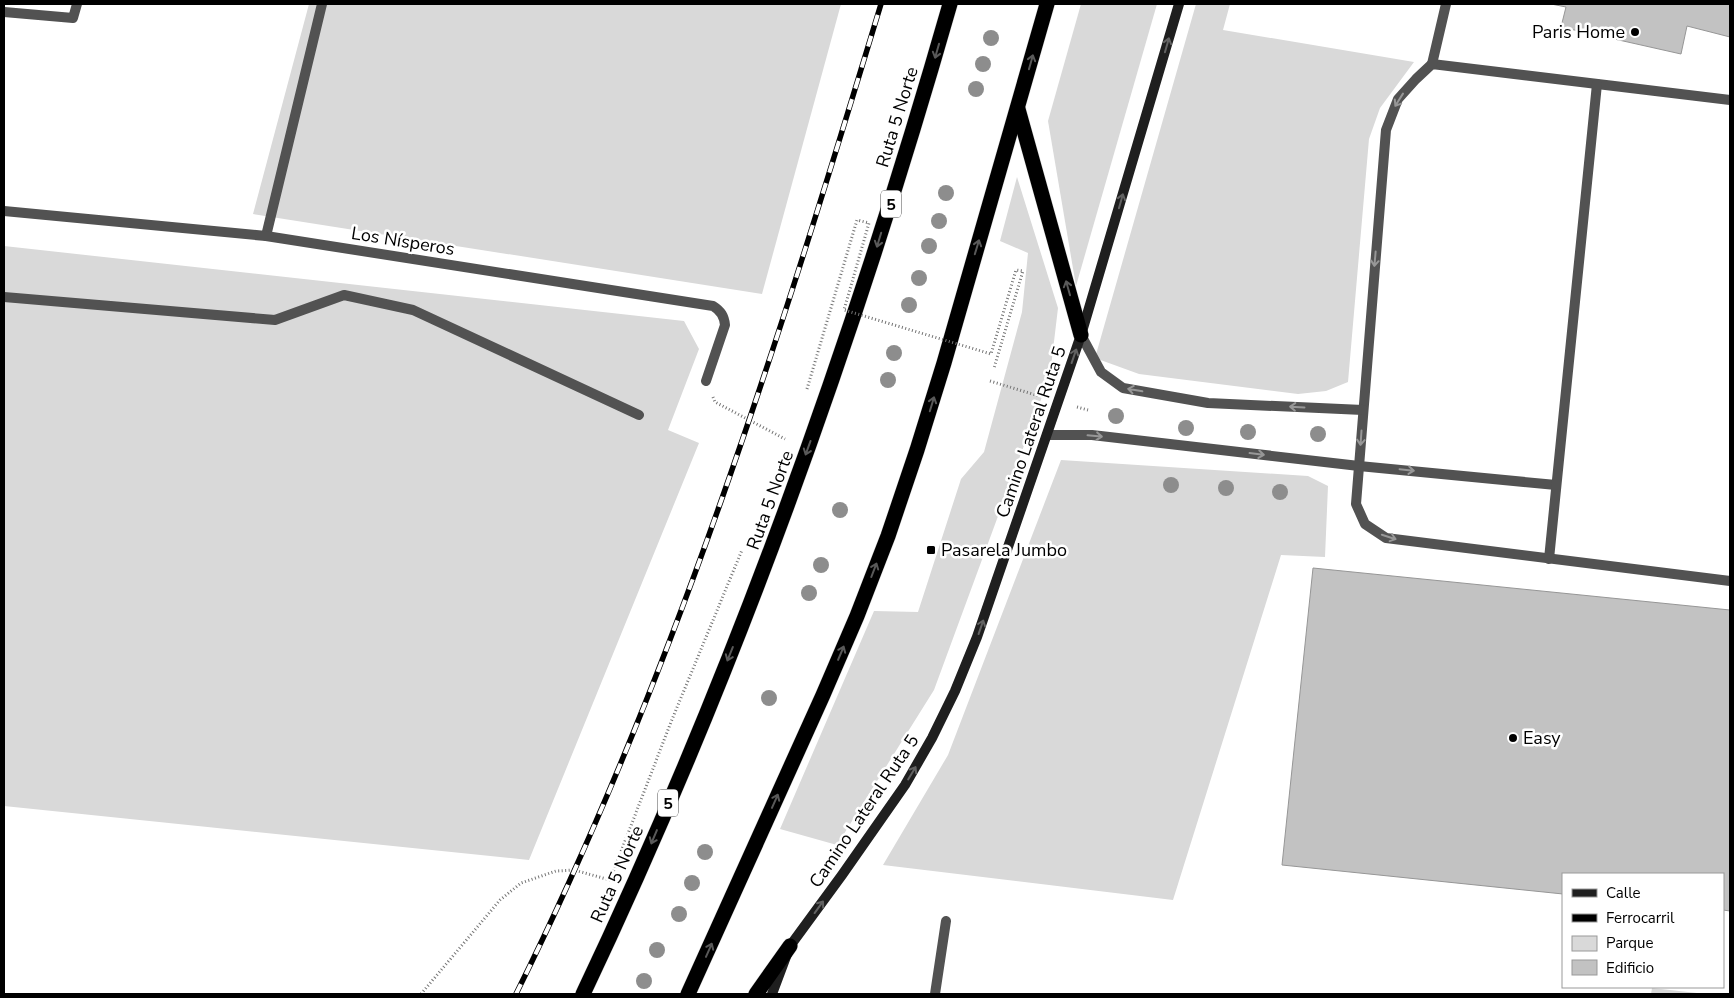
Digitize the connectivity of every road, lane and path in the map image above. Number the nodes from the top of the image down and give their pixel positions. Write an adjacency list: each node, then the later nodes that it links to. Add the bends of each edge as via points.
1 (78, 4): 7 (street, via 73,18)
2 (322, 4): 13 (street)
3 (950, 4): 33 (highway, Ruta 5 Norte / 5, one-way to 33, via 872,263 767,562 643,863)
4 (1047, 4): 11 (highway, one-way to 4)
5 (1179, 4): 15 (street, Camino Lateral Ruta 5, one-way to 5)
6 (1446, 4): 8 (street)
7 (4, 12)
8 (1432, 64): 9 (street); 21 (street, one-way to 21, via 1398,99 1386,130)
9 (1597, 84): 10 (street); 26 (street)
10 (1730, 100)
11 (1018, 109): 15 (highway, one-way to 11); 34 (highway, one-way to 11, via 823,695 888,536 918,450)
12 (4, 211): 13 (street, Los Nísperos)
13 (266, 236): 17 (street, Los Nísperos, via 713,306 720,310 725,325)
14 (4, 297): 22 (street, via 275,320 344,295 413,310)
15 (1081, 335): 20 (street, Camino Lateral Ruta 5, one-way to 15); 21 (street, one-way to 15, via 1208,403 1124,388 1101,372)
16 (994, 368): 19 (path, bridge, via 1023,272 1016,270 991,354 844,310 869,223 857,220)
17 (706, 381): 24 (path, via 715,402)
18 (990, 381): 20 (path)
19 (807, 389)
20 (1059, 402): 23 (street, Camino Lateral Ruta 5)
21 (1363, 410): 25 (street, one-way to 25)
22 (639, 414)
23 (1047, 435): 25 (street, one-way to 25, via 1092,435); 31 (street, Camino Lateral Ruta 5, one-way to 23, via 905,785 932,738 977,638)
24 (785, 438)
25 (1359, 466): 26 (street, one-way to 26); 28 (street, one-way to 28, via 1356,504 1365,524 1386,538)
26 (1556, 485): 28 (street)
27 (742, 550): 32 (path, via 610,880 574,870 556,871 521,883 500,900)
28 (1549, 559): 29 (street)
29 (1730, 581)
30 (946, 921): 37 (street)
31 (790, 946): 35 (highway); 36 (street, Camino Lateral Ruta 5)
32 (420, 994)
33 (583, 994)
34 (688, 994)
35 (756, 994)
36 (772, 994)
37 (935, 994)

